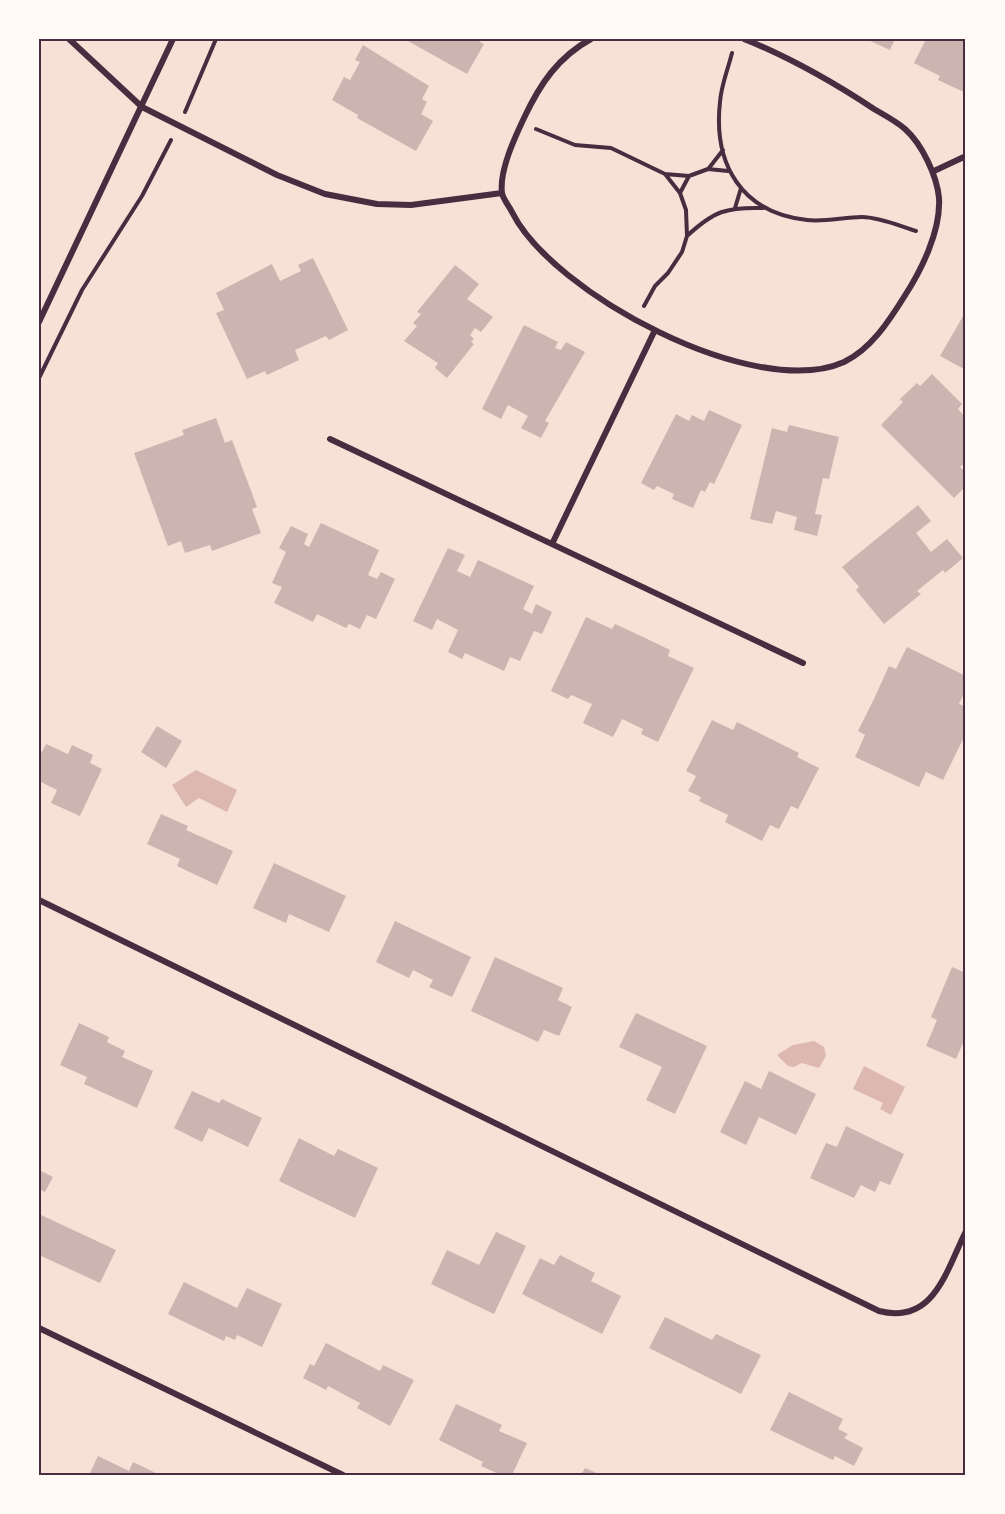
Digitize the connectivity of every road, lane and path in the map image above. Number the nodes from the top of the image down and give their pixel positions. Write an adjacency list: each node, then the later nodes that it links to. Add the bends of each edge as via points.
1 (69, 39): 8 (street)
2 (172, 39): 8 (street)
3 (216, 39): 9 (path)
4 (591, 39): 20 (street, via 573,49 551,70 535,96 507,159)
5 (744, 39): 6 (street)
6 (762, 42): 16 (street, via 906,130)
7 (732, 53): 12 (path, via 720,103)
8 (142, 107): 20 (street, via 277,175 325,194 377,204 411,205); 27 (street)
9 (184, 113)
10 (535, 128): 17 (path, via 575,145 611,148)
11 (169, 144): 29 (path, via 81,291)
12 (723, 150): 14 (path); 15 (path)
13 (966, 156): 16 (street)
14 (708, 169): 15 (path); 18 (path)
15 (728, 171): 19 (path)
16 (934, 171): 28 (street, via 939,201 933,237 924,259 888,323 844,362 792,370 746,364)
17 (665, 174): 18 (path); 21 (path)
18 (689, 176): 21 (path)
19 (741, 188): 22 (path); 23 (path)
20 (502, 193): 28 (street, via 521,231 566,276)
21 (680, 193): 25 (path, via 686,210)
22 (735, 208): 23 (path); 25 (path, via 706,219)
23 (763, 208): 24 (path, via 806,220 863,217)
24 (916, 231)
25 (687, 236): 26 (path, via 681,252)
26 (644, 307)
27 (39, 322)
28 (655, 330): 31 (street)
29 (39, 378)
30 (330, 439): 31 (street)
31 (552, 544): 32 (street)
32 (803, 663)
33 (39, 900): 34 (street, via 879,1311 896,1315 913,1311 933,1297)
34 (966, 1232)
35 (39, 1328): 36 (street)
36 (343, 1475)

